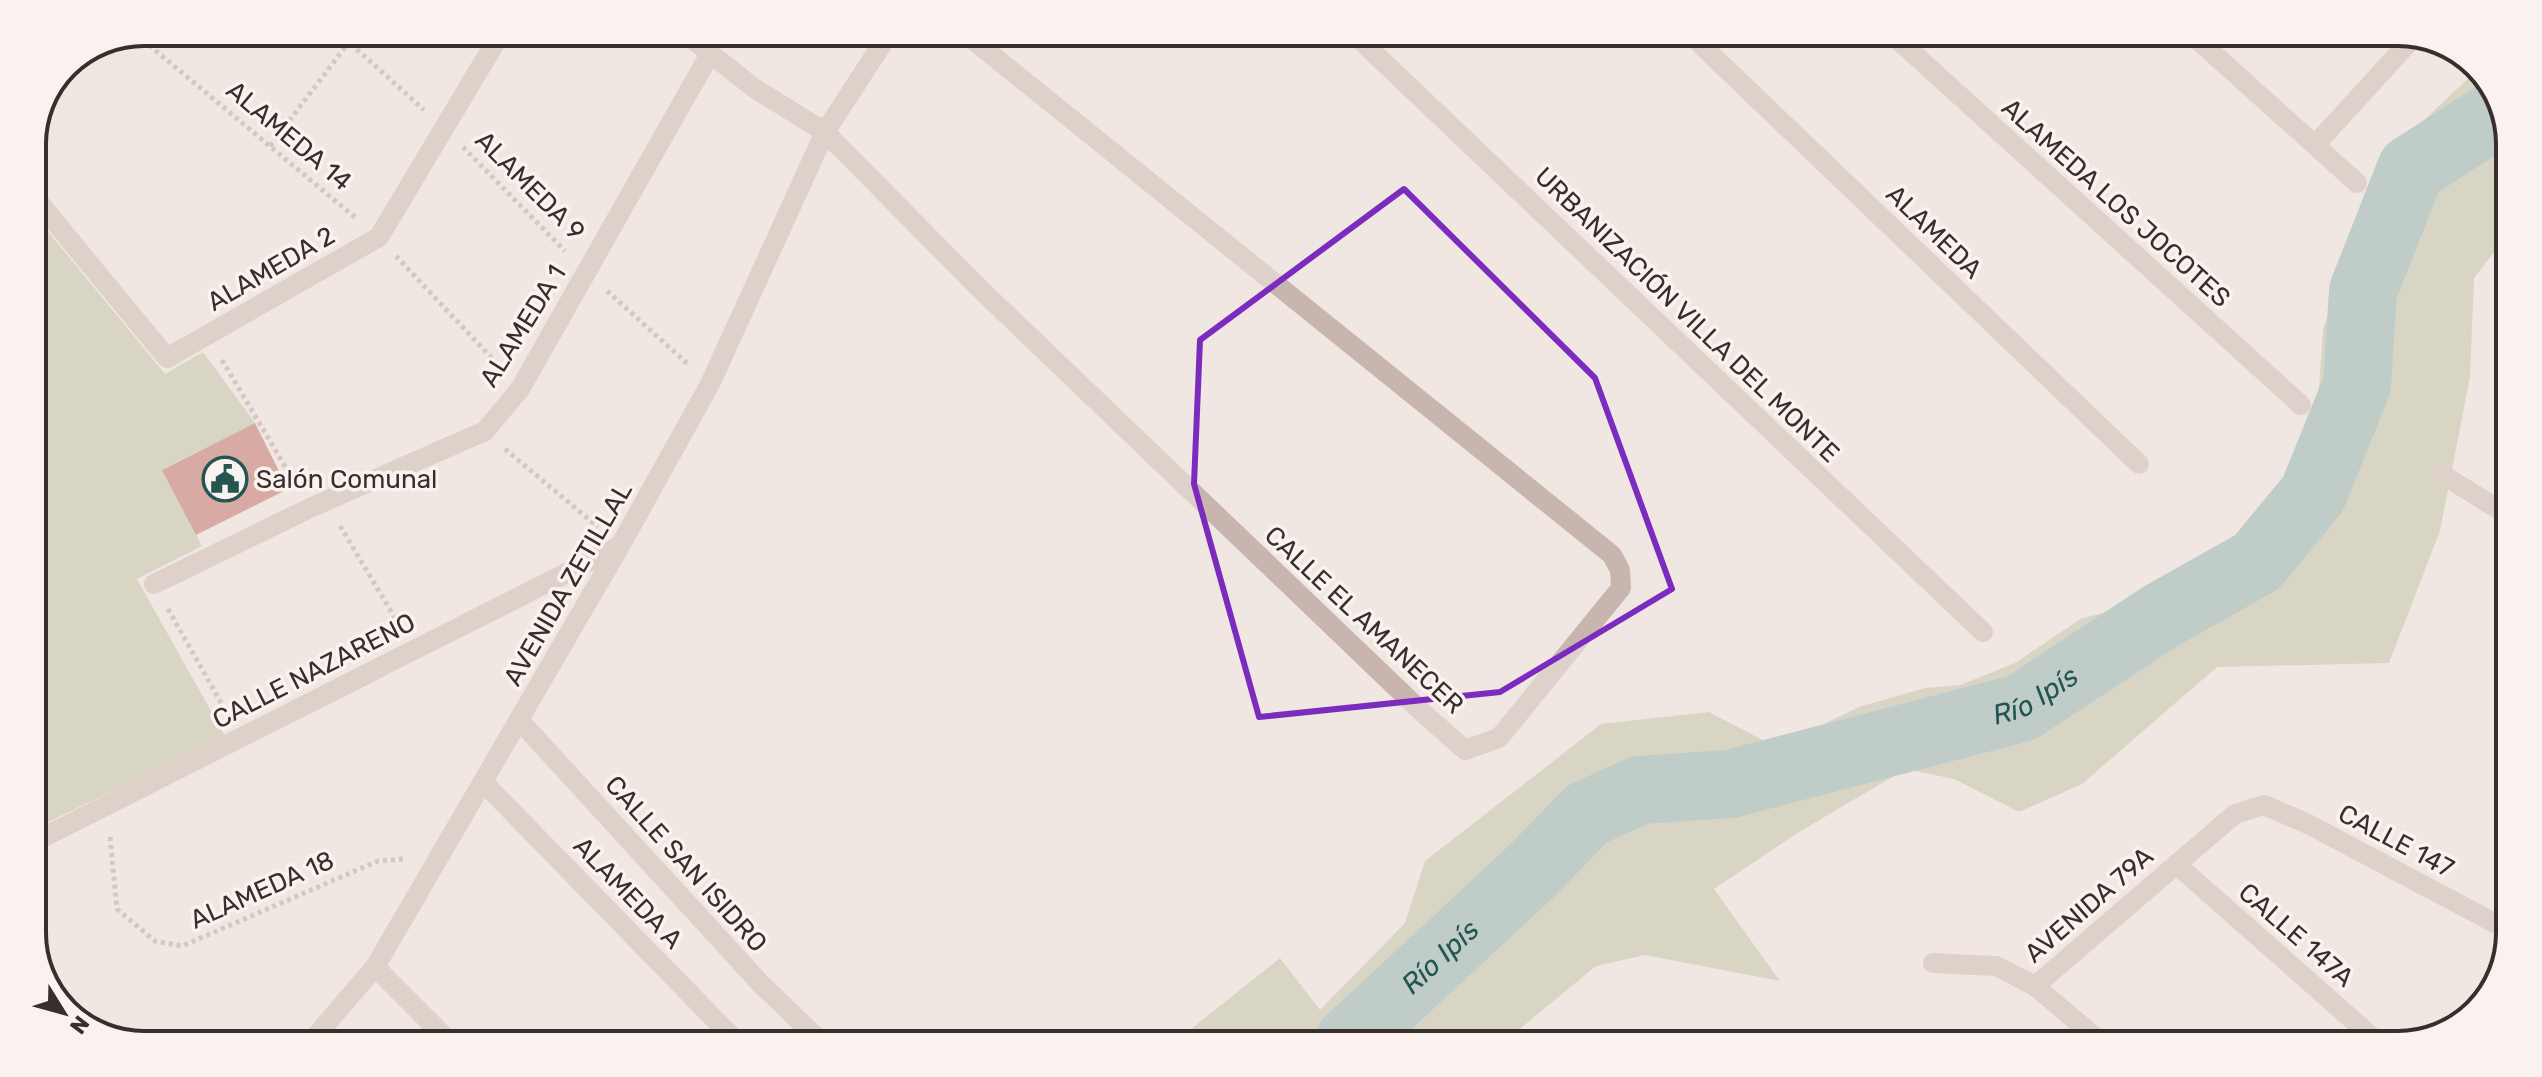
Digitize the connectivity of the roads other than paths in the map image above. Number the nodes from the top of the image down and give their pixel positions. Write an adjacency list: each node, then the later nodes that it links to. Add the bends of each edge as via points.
1 (493, 46): 14 (street, ALAMEDA 2, via 379,237 167,358)
2 (700, 46): 10 (street)
3 (881, 46): 11 (street, AVENIDA ZETILLAL)
4 (981, 46): 11 (street, CALLE EL AMANECER, via 1612,555 1621,588 1499,738 1465,750 1423,713 977,286)
5 (1366, 46): 21 (street, URBANIZACIÓN VILLA DEL MONTE)
6 (1702, 46): 16 (street, ALAMEDA)
7 (1905, 46): 15 (street, ALAMEDA LOS JOCOTES)
8 (2205, 46): 12 (street)
9 (2405, 47): 12 (street)
10 (710, 54): 11 (street); 20 (street, ALAMEDA 1, via 520,389 485,431)
11 (825, 132): 19 (street, AVENIDA ZETILLAL, via 710,384)
12 (2315, 145): 13 (street)
13 (2357, 183)
14 (46, 211)
15 (2301, 405)
16 (2139, 464)
17 (2443, 475): 18 (street)
18 (2496, 508)
19 (620, 546): 22 (street, AVENIDA ZETILLAL); 25 (street, CALLE NAZARENO)
20 (154, 584)
21 (1983, 632)
22 (520, 721): 23 (street, AVENIDA ZETILLAL); 34 (street, CALLE SAN ISIDRO)
23 (484, 783): 29 (street, AVENIDA ZETILLAL); 33 (street, ALAMEDA A)
24 (2264, 805): 26 (street, AVENIDA 79A, via 2235,814); 27 (street, CALLE 147)
25 (46, 836)
26 (2176, 864): 30 (street, AVENIDA 79A); 36 (street, CALLE 147A)
27 (2496, 924)
28 (1933, 963): 30 (street, AVENIDA 79A, via 1996,966)
29 (375, 967): 31 (street, AVENIDA ZETILLAL); 32 (street)
30 (2035, 986): 35 (street)
31 (320, 1031)
32 (439, 1031)
33 (726, 1031)
34 (810, 1031)
35 (2088, 1031)
36 (2365, 1031)

